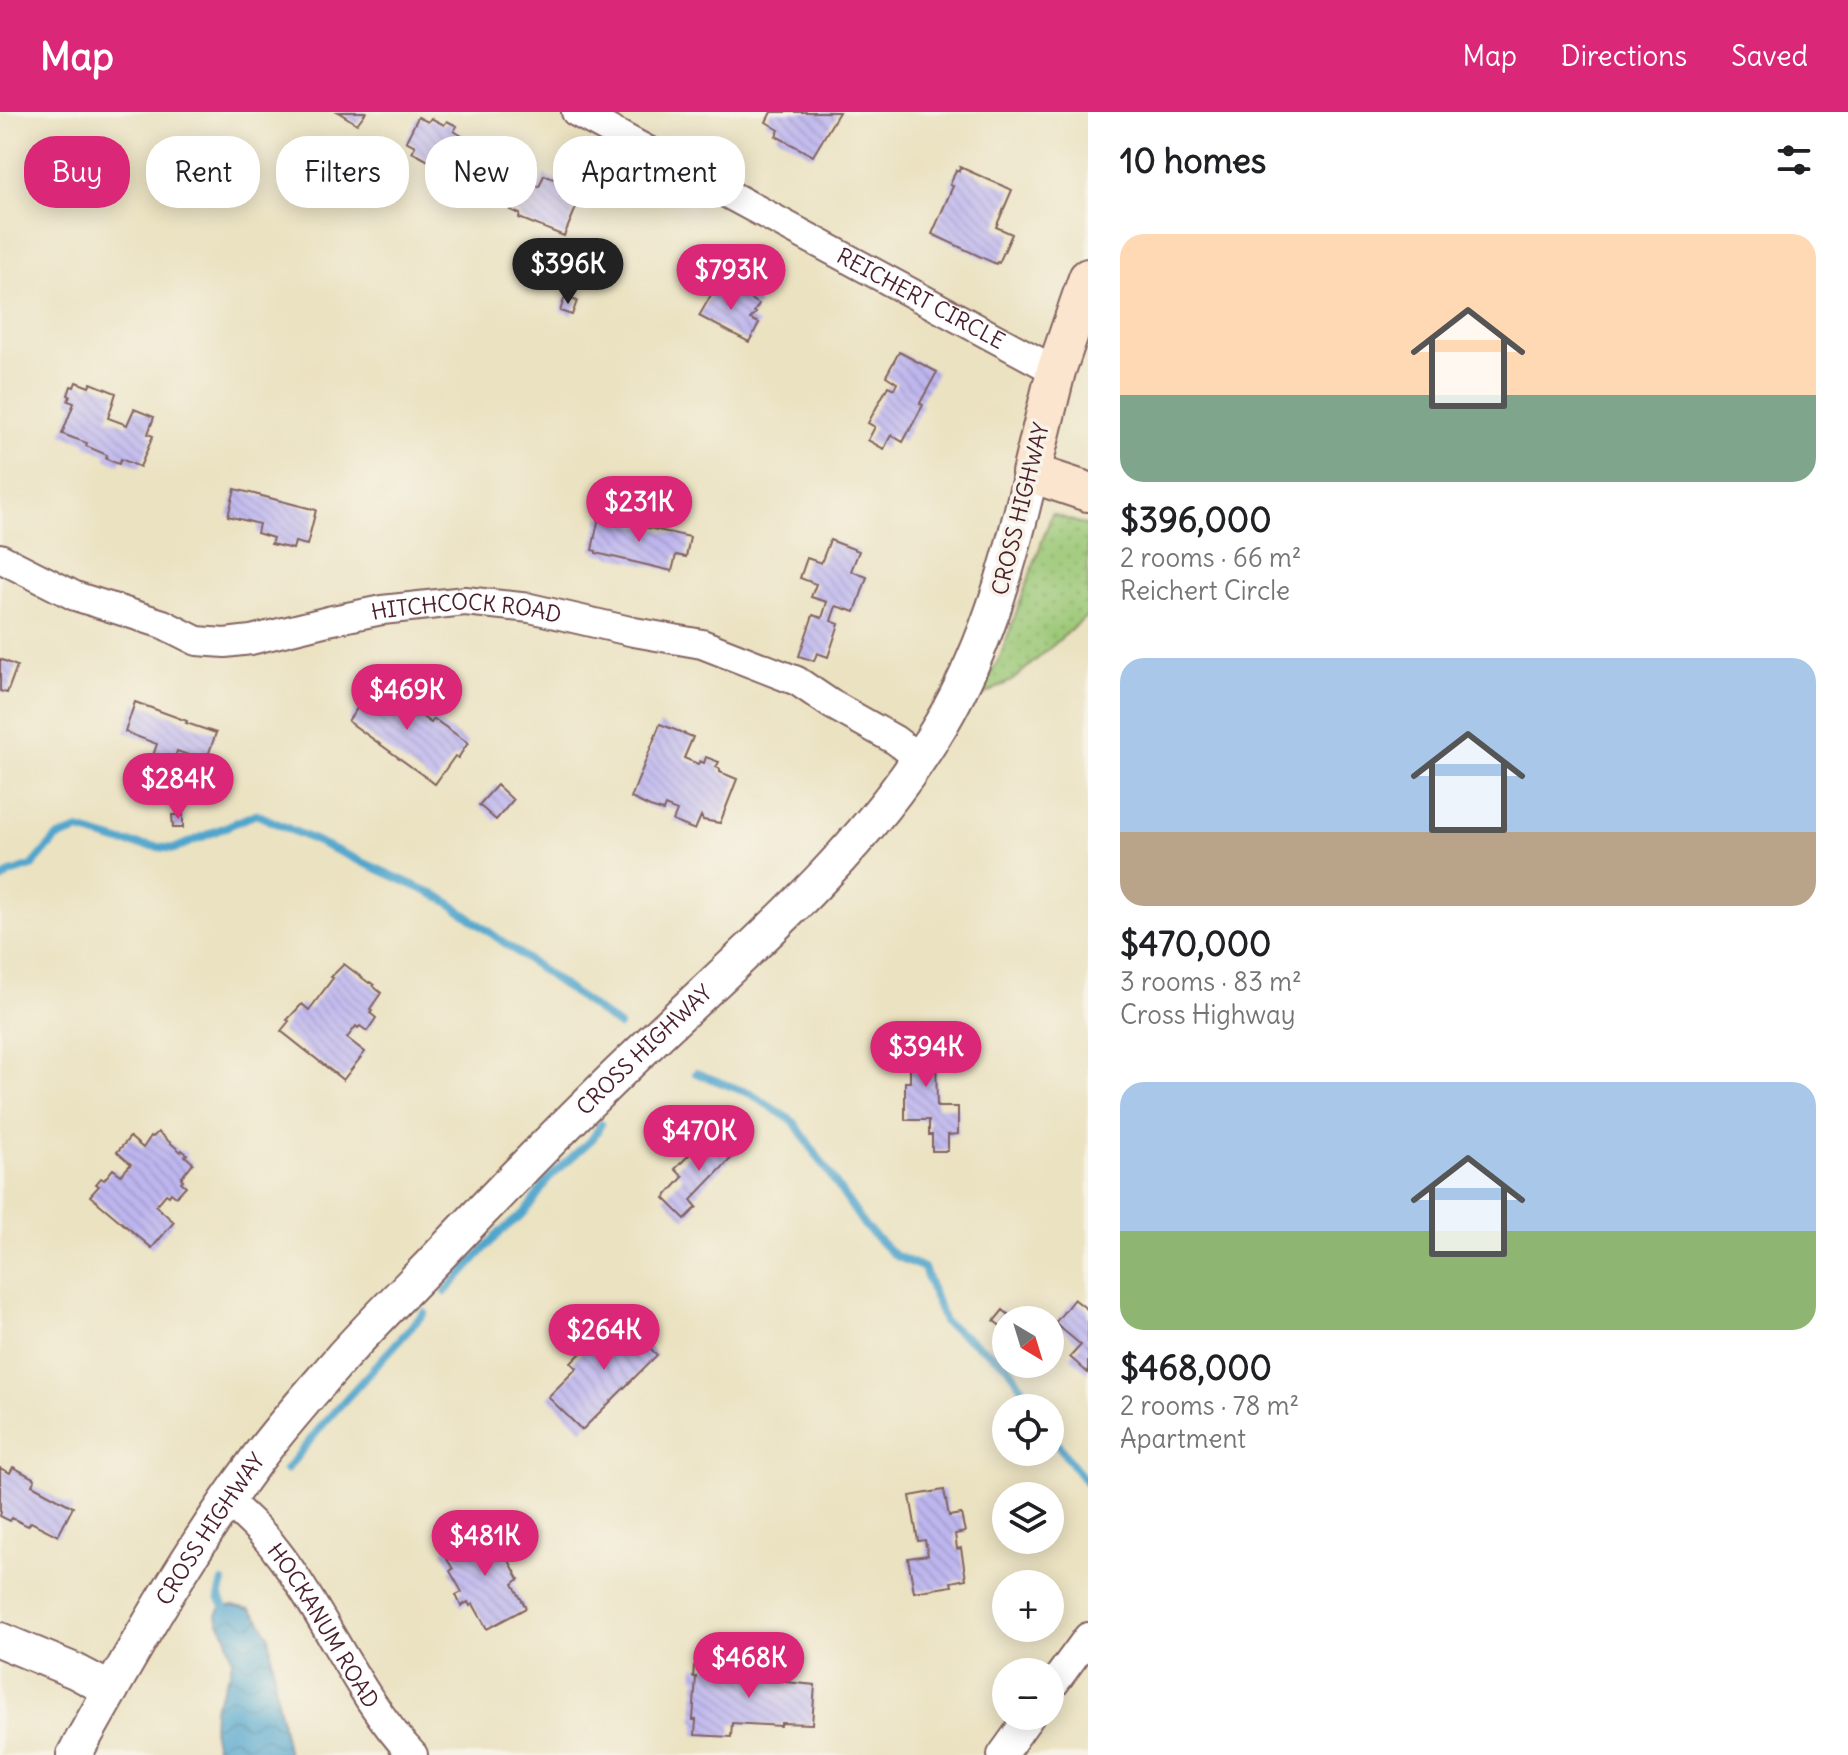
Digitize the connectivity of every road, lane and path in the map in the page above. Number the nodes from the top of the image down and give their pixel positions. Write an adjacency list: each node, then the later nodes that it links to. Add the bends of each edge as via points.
1 (576, 112): 3 (street, REICHERT CIRCLE)
2 (1088, 278): 3 (main road, CROSS HIGHWAY)
3 (1056, 371): 4 (main road, CROSS HIGHWAY)
4 (1031, 473): 5 (main road); 7 (street, CROSS HIGHWAY, via 979,650)
5 (1088, 492)
6 (0, 558): 7 (street, HITCHCOCK ROAD, via 75,596 163,624 197,641 251,640 382,610 465,601 530,608 702,644 797,681)
7 (919, 758): 8 (street, CROSS HIGHWAY, via 865,830 808,891 594,1096 345,1355 274,1437)
8 (228, 1501): 12 (street, CROSS HIGHWAY); 15 (street, HOCKANUM ROAD, via 274,1548 375,1708)
9 (1088, 1637): 11 (street)
10 (0, 1640): 12 (street)
11 (1064, 1670)
12 (111, 1690): 14 (street, CROSS HIGHWAY)
13 (1020, 1730): 16 (street)
14 (74, 1755)
15 (413, 1755)
16 (1002, 1755)

